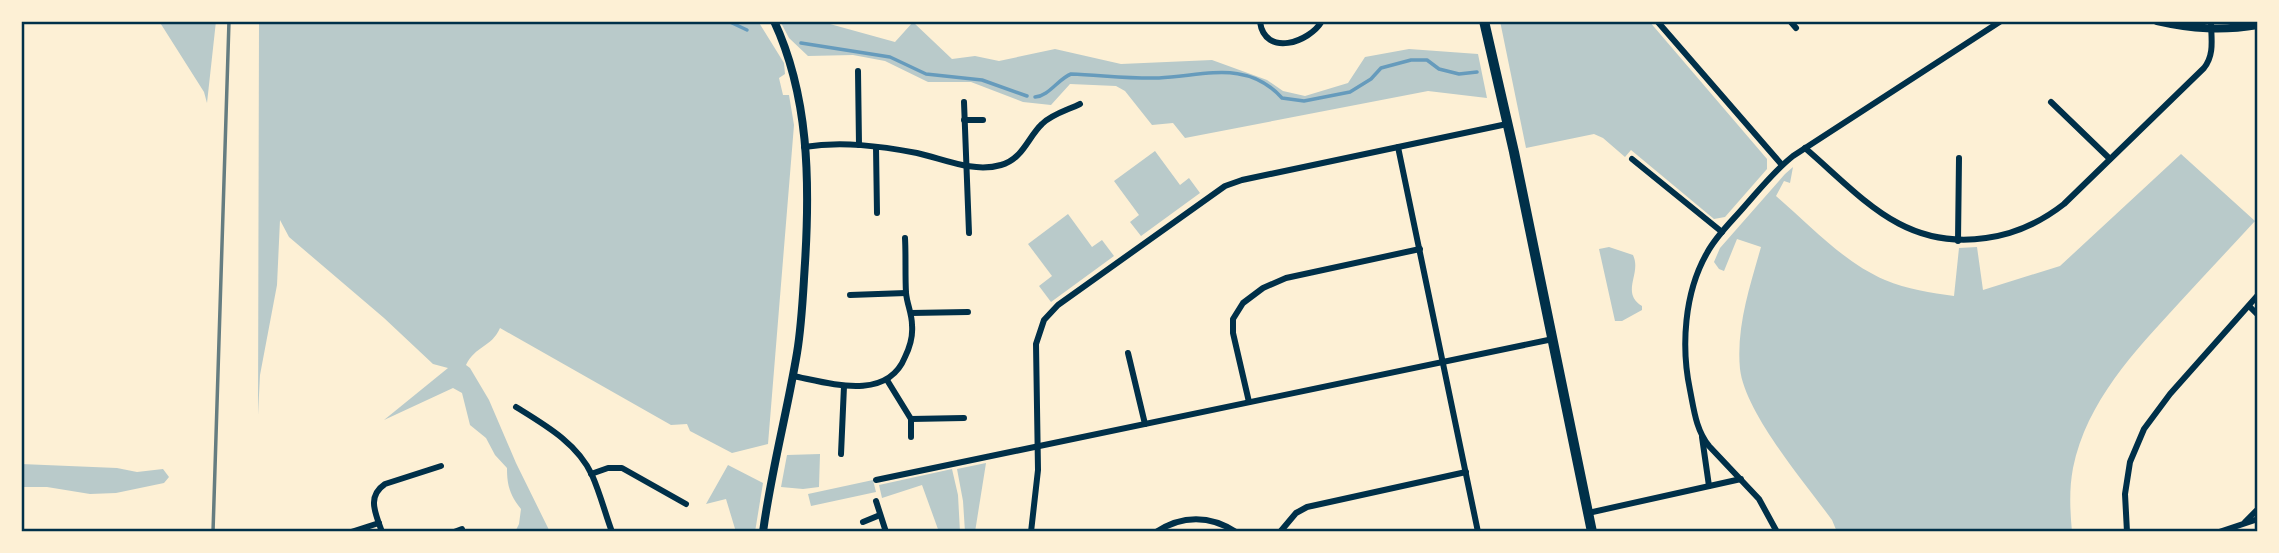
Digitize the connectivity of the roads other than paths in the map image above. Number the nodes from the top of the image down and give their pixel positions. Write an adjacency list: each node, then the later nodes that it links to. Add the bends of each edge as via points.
1 (774, 21): 20 (street, via 795,79)
2 (1322, 21): 8 (street, via 1312,34 1286,43 1266,38)
3 (1484, 21): 18 (main road)
4 (1657, 21): 28 (street)
5 (1790, 21): 11 (street)
6 (2001, 21): 23 (street)
7 (2157, 21): 9 (street, via 2183,27)
8 (1260, 22)
9 (2211, 25): 10 (street); 26 (street, via 2211,57 2204,68)
10 (2258, 25)
11 (1796, 27)
12 (858, 71): 19 (street)
13 (964, 102): 16 (street)
14 (2051, 102): 26 (street)
15 (1080, 104): 27 (street, via 1044,122 1009,162 988,167)
16 (964, 120): 17 (street); 27 (street)
17 (983, 120)
18 (1507, 124): 22 (street); 42 (main road)
19 (859, 145): 20 (street); 21 (street)
20 (804, 147): 45 (street, via 805,261)
21 (876, 147): 27 (street); 29 (street)
22 (1398, 147): 34 (street); 55 (street, via 1225,186 1058,305 1044,320 1038,336)
23 (1805, 148): 28 (street); 33 (street, via 1892,221 1921,234)
24 (1959, 158): 33 (street)
25 (1632, 159): 30 (street)
26 (2109, 159): 33 (street, via 2064,204 2042,219 1996,237)
27 (966, 165): 31 (street)
28 (1782, 165): 30 (street)
29 (877, 213)
30 (1722, 232): 54 (street, via 1699,271 1684,345)
31 (969, 233)
32 (905, 238): 35 (street)
33 (1958, 241)
34 (1420, 249): 44 (street); 48 (street, via 1286,278 1242,303 1233,319 1233,333)
35 (906, 293): 36 (street); 40 (street)
36 (850, 295)
37 (2258, 295): 38 (street)
38 (2249, 306): 41 (street); 84 (street, via 2144,429 2130,462 2125,494)
39 (968, 312): 40 (street)
40 (911, 313): 46 (street, via 907,354)
41 (2258, 316)
42 (1553, 339): 44 (street); 66 (main road)
43 (1128, 353): 52 (street)
44 (1444, 362): 48 (street); 58 (street)
45 (793, 376): 47 (street); 75 (street)
46 (887, 380): 47 (street); 51 (street)
47 (844, 386): 56 (street)
48 (1249, 402): 52 (street)
49 (516, 407): 59 (street, via 565,440)
50 (964, 418): 51 (street)
51 (911, 419): 53 (street)
52 (1145, 424): 55 (street)
53 (911, 437)
54 (1702, 438): 60 (street); 62 (street)
55 (1037, 447): 61 (street); 77 (street)
56 (841, 454)
57 (441, 466): 70 (street, via 378,490 373,502)
58 (1466, 472): 80 (street, via 1307,507); 81 (street)
59 (592, 474): 64 (street, via 622,468); 74 (street)
60 (1741, 479): 62 (street); 83 (street, via 1759,499)
61 (876, 480)
62 (1709, 486): 66 (street)
63 (876, 501): 67 (street)
64 (687, 504)
65 (2258, 509): 71 (street)
66 (1588, 513): 82 (main road)
67 (880, 515): 69 (street); 76 (street)
68 (2258, 519): 71 (street)
69 (863, 522)
70 (379, 523): 72 (street); 73 (street)
71 (2244, 524): 85 (street)
72 (351, 532)
73 (382, 532)
74 (612, 532)
75 (763, 532)
76 (886, 532)
77 (1031, 532)
78 (1156, 532): 79 (street, via 1178,521 1198,519)
79 (1236, 532)
80 (1280, 532)
81 (1478, 532)
82 (1592, 532)
83 (1777, 532)
84 (2127, 532)
85 (2219, 532)

